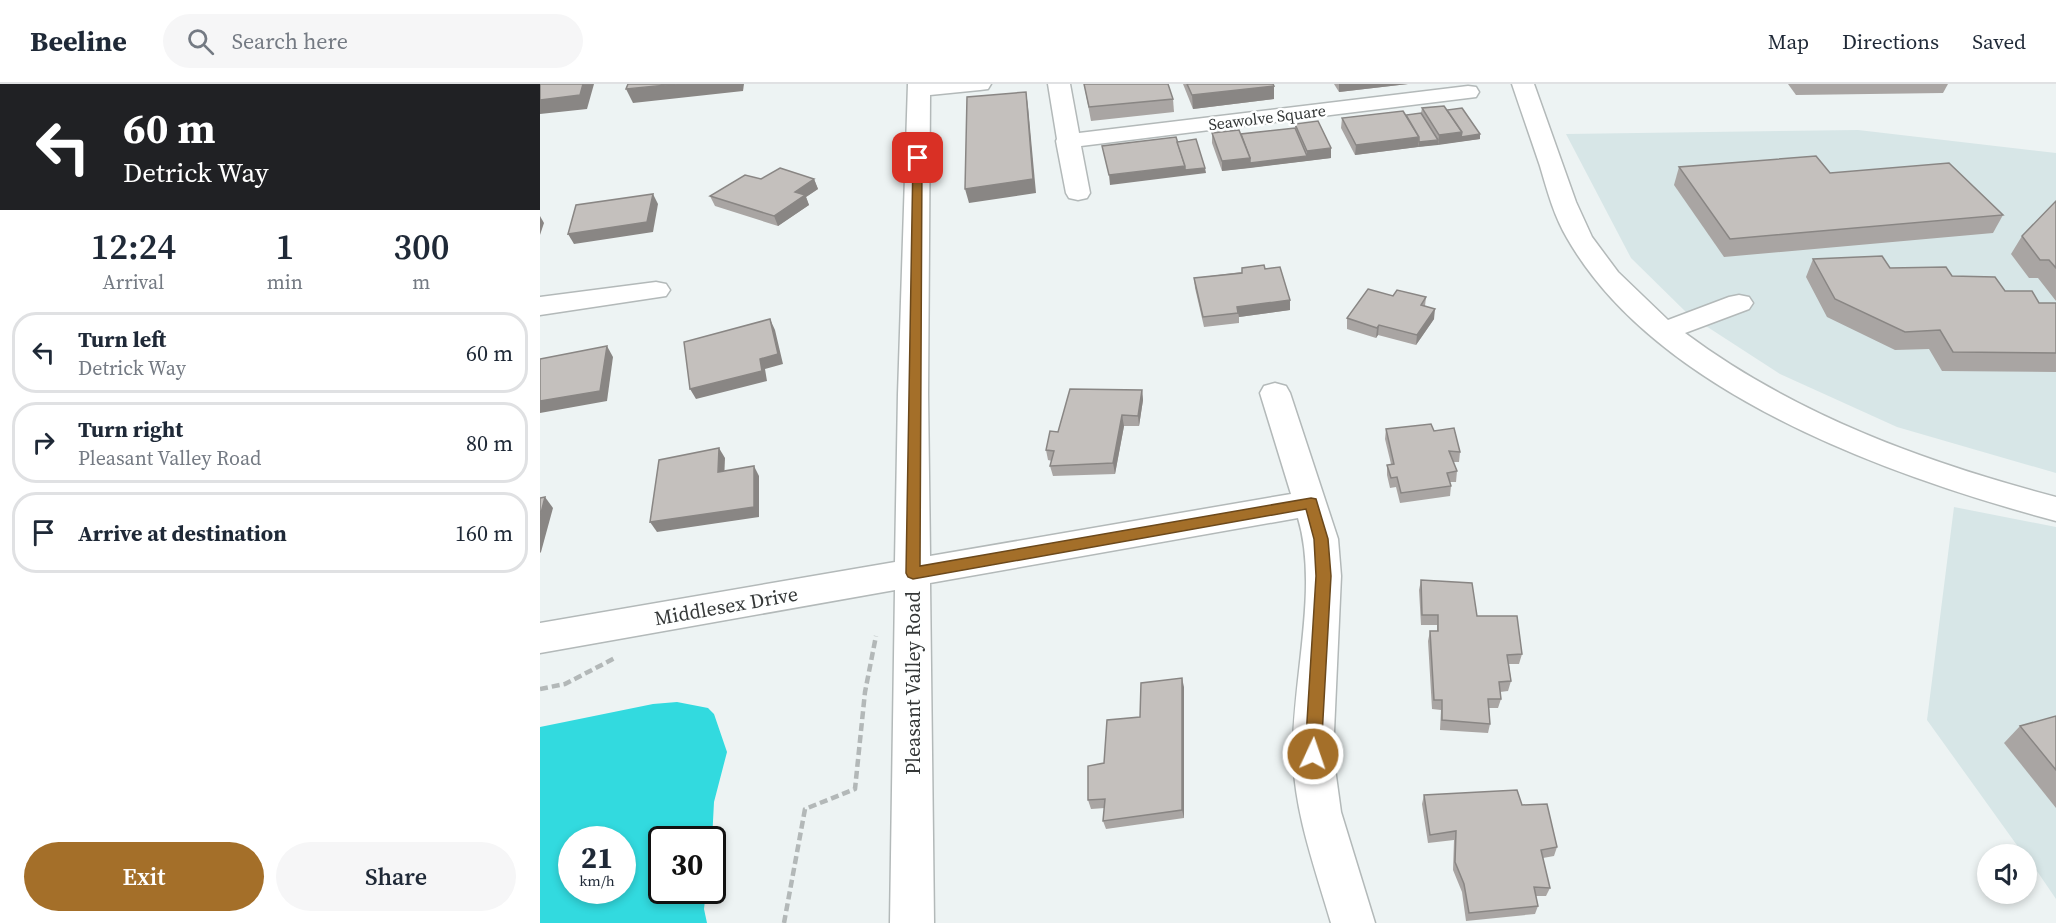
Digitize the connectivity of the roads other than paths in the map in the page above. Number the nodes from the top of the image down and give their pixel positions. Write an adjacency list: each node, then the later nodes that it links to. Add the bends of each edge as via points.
1 (980, 84): 4 (street)
2 (1059, 84): 6 (street)
3 (1523, 84): 11 (street, via 1569,216 1584,245 1637,308)
4 (919, 87): 15 (street, Pleasant Valley Road)
5 (1468, 92): 6 (street, Seawolve Square, via 1313,101)
6 (1067, 141): 7 (street)
7 (1078, 193)
8 (656, 290): 10 (street)
9 (1739, 303): 11 (street)
10 (540, 306)
11 (1665, 331): 14 (street, via 1723,374 1808,422 1945,478)
12 (1275, 393): 13 (street)
13 (1311, 503): 15 (street, Middlesex Drive); 18 (street, via 1321,539 1323,576 1313,754 1320,812)
14 (2056, 509)
15 (913, 573): 16 (street, Middlesex Drive); 17 (street, Pleasant Valley Road)
16 (540, 638)
17 (912, 923)
18 (1353, 923)

